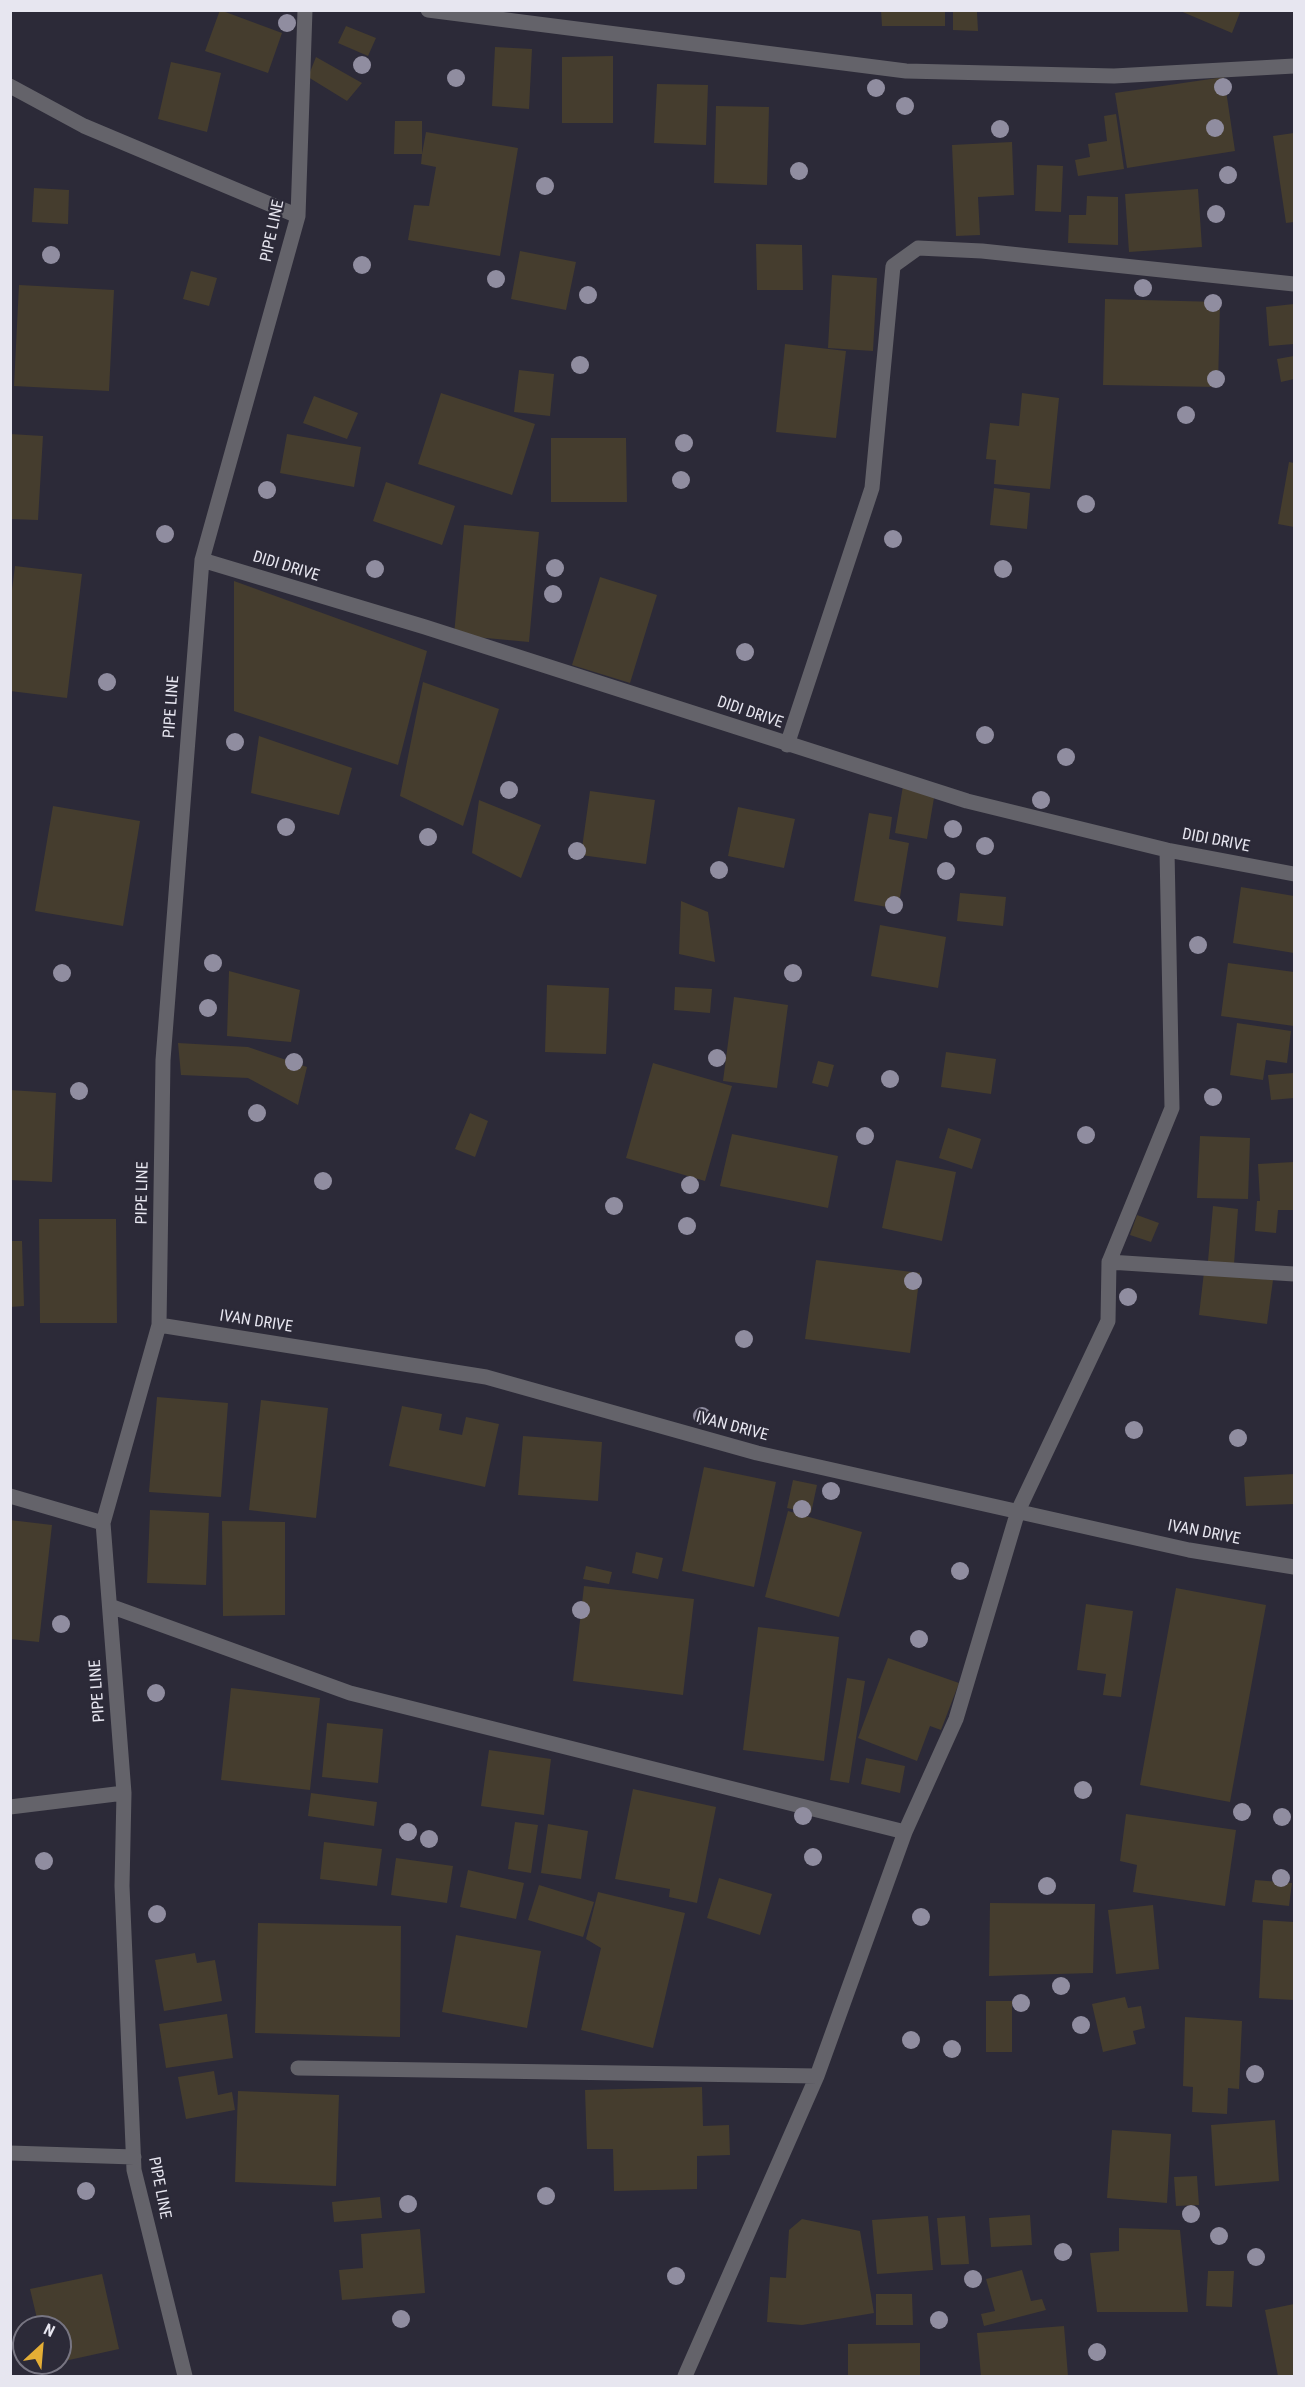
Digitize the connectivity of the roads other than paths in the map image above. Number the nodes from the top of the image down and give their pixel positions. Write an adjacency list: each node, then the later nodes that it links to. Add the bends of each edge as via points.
1 (305, 10): 5 (street, PIPE LINE)
2 (428, 10): 3 (street, via 906,71 1114,76)
3 (1294, 66)
4 (10, 86): 5 (street, via 84,126)
5 (298, 216): 7 (street, PIPE LINE)
6 (1294, 284): 8 (street, via 929,248 918,248 892,266 872,488)
7 (202, 560): 8 (street, DIDI DRIVE, via 425,627); 13 (street, PIPE LINE, via 163,1060)
8 (787, 745): 9 (street, DIDI DRIVE, via 967,801)
9 (1167, 850): 10 (street, DIDI DRIVE); 11 (street, via 1172,1108)
10 (1294, 874)
11 (1109, 1262): 12 (street); 15 (street, via 1108,1321)
12 (1294, 1274)
13 (159, 1325): 15 (street, IVAN DRIVE, via 486,1377 757,1453); 16 (street, PIPE LINE)
14 (10, 1496): 16 (street)
15 (1018, 1511): 17 (street, IVAN DRIVE, via 1189,1550); 21 (street, via 956,1719)
16 (103, 1523): 18 (street, PIPE LINE)
17 (1294, 1567)
18 (110, 1606): 19 (street, PIPE LINE); 21 (street, via 350,1693)
19 (124, 1793): 20 (street); 25 (street, PIPE LINE, via 122,1886)
20 (10, 1807)
21 (905, 1832): 23 (street)
22 (298, 2068): 23 (street)
23 (817, 2076): 27 (street)
24 (10, 2153): 25 (street)
25 (134, 2157): 26 (street, PIPE LINE)
26 (185, 2376)
27 (685, 2376)

